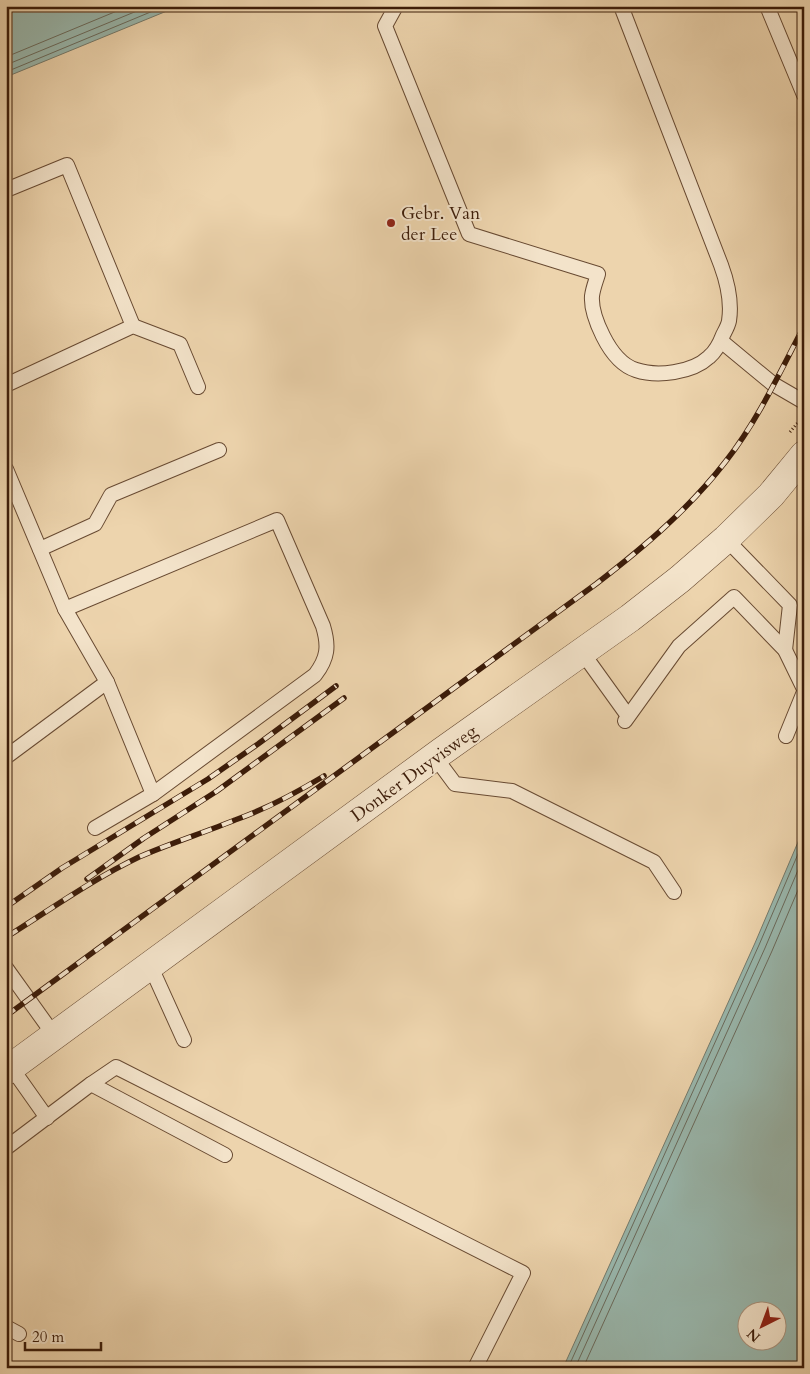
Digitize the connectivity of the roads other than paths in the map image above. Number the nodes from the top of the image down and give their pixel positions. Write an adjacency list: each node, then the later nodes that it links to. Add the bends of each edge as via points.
1 (396, 6): 7 (lane, via 385,26 469,234 598,274 592,306 600,329 614,354 636,370 674,372 692,367 709,357)
2 (621, 6): 7 (lane, via 726,278 728,323)
3 (767, 6): 4 (lane)
4 (804, 94)
5 (6, 190): 6 (lane, via 67,165)
6 (133, 326): 8 (lane); 9 (lane, via 180,344)
7 (721, 342): 10 (lane, via 773,384)
8 (6, 385)
9 (198, 387)
10 (804, 402)
11 (219, 450): 15 (lane, via 111,495 95,524)
12 (804, 455): 14 (street, Donker Duyvisweg, via 771,495)
13 (6, 469): 15 (lane)
14 (726, 539): 17 (lane, via 790,605); 18 (street, Donker Duyvisweg, via 680,579)
15 (40, 549): 16 (lane)
16 (65, 609): 19 (lane); 24 (lane, via 277,520 323,626 327,647 322,666 315,675)
17 (785, 650): 18 (lane, via 734,597 679,646 627,718); 20 (lane)
18 (582, 652): 23 (street, Donker Duyvisweg)
19 (107, 682): 22 (lane); 24 (lane)
20 (804, 691): 21 (lane)
21 (786, 736)
22 (6, 757)
23 (435, 757): 26 (lane, via 455,784 512,791 654,862); 27 (street, Donker Duyvisweg)
24 (153, 794): 25 (lane)
25 (95, 828)
26 (674, 892)
27 (150, 966): 29 (street, Donker Duyvisweg); 30 (lane)
28 (6, 968): 29 (lane)
29 (54, 1035): 31 (street, Donker Duyvisweg)
30 (184, 1040)
31 (9, 1069): 33 (lane)
32 (92, 1084): 33 (lane); 35 (lane); 36 (lane, via 116,1066 523,1273)
33 (47, 1118): 34 (lane)
34 (6, 1148)
35 (225, 1155)
36 (475, 1368)

